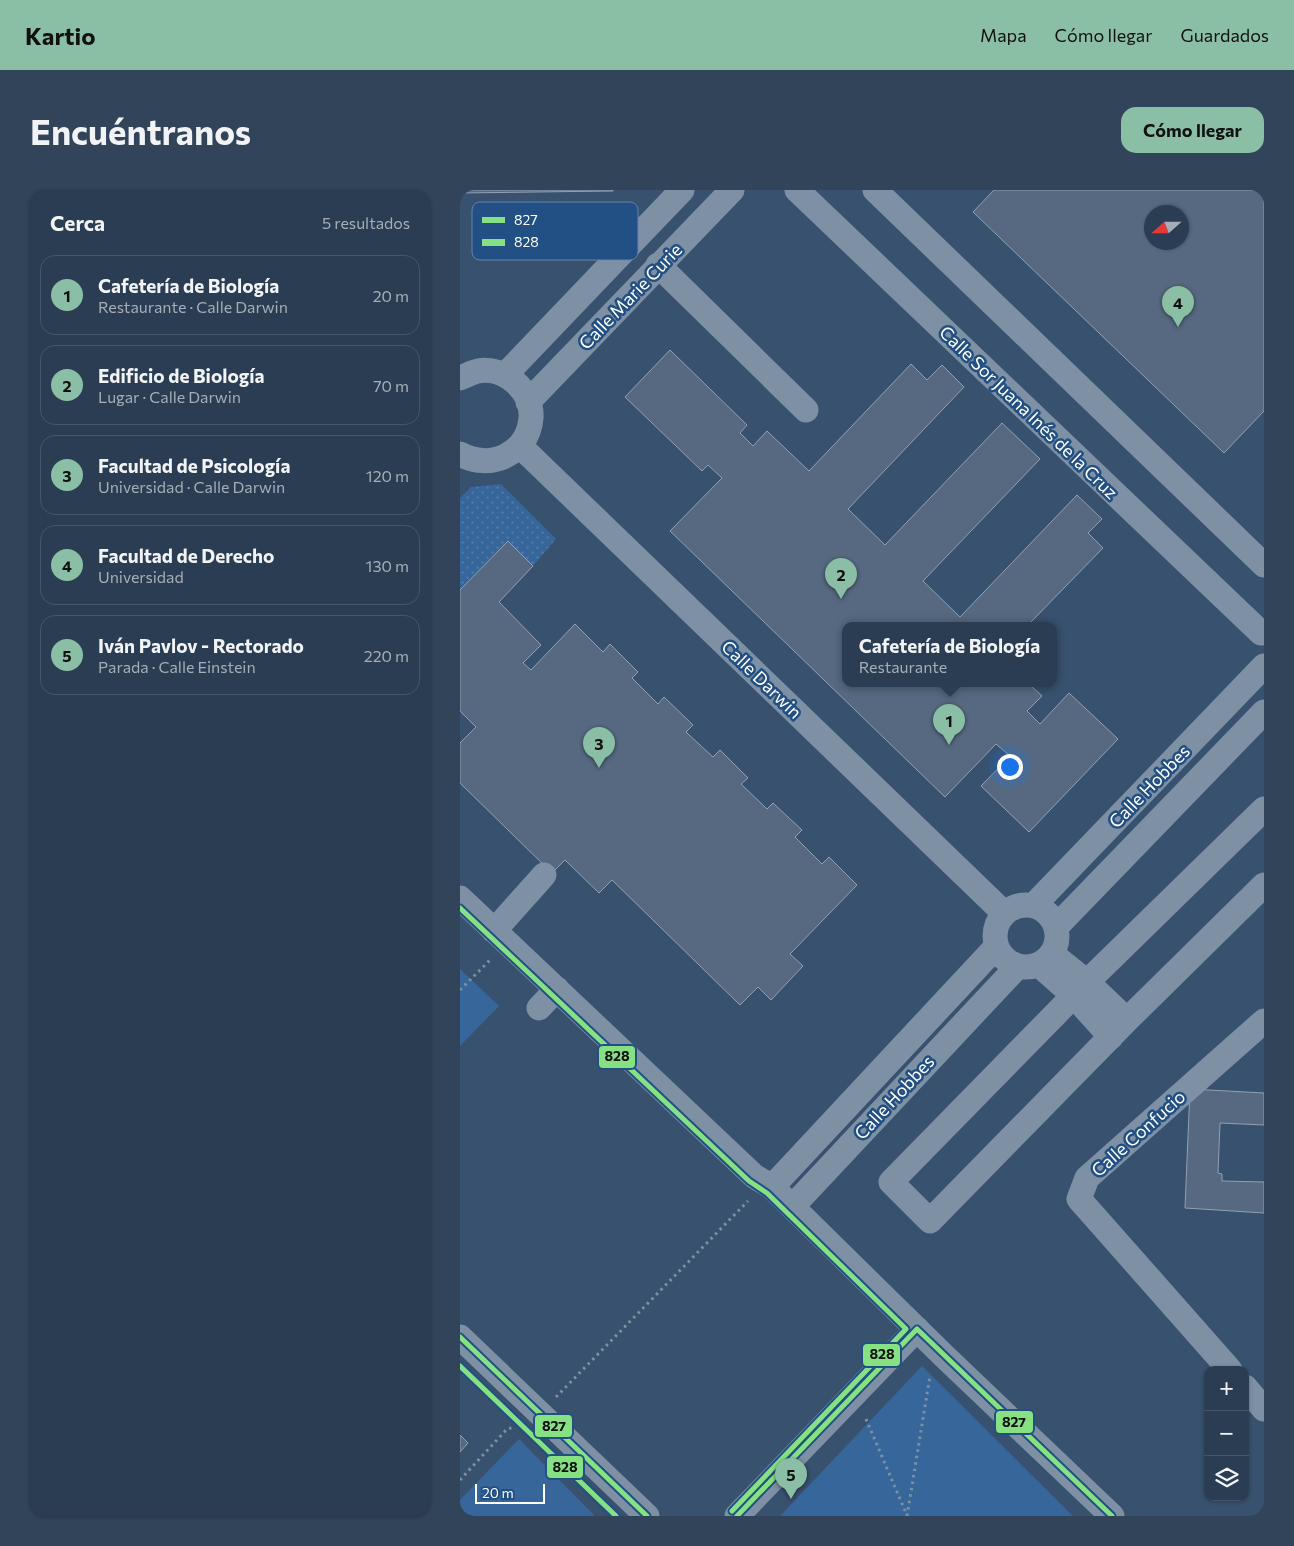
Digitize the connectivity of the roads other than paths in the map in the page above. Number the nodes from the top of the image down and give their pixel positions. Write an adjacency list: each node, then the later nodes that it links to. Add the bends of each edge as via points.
1 (682, 190): 5 (street, Calle Marie Curie)
2 (732, 190): 7 (street, Calle Marie Curie)
3 (797, 190): 15 (street, Calle Sor Juana Inés de la Cruz)
4 (875, 190): 14 (street)
5 (638, 236)
6 (615, 260): 8 (street, Calle Marie Curie)
7 (658, 265): 10 (street, Calle Marie Curie); 11 (street)
8 (505, 375): 9 (street, via 478,371); 10 (street, via 523,391)
9 (460, 378)
10 (528, 402): 12 (street, via 531,417 528,433)
11 (806, 410)
12 (520, 446): 13 (street, via 497,460); 24 (street, Calle Darwin)
13 (464, 461)
14 (1264, 565)
15 (1262, 628): 16 (street)
16 (1264, 658)
17 (1264, 666): 23 (street, Calle Hobbes)
18 (1264, 712): 25 (street, Calle Hobbes)
19 (1264, 809): 30 (street)
20 (544, 875): 26 (street)
21 (1264, 884): 33 (street)
22 (460, 898): 26 (street)
23 (1034, 905): 24 (street, via 1023,904); 25 (street, via 1052,917)
24 (1004, 913): 27 (street, via 995,929)
25 (1056, 928): 28 (street, via 1057,936)
26 (494, 931): 29 (street)
27 (996, 947): 28 (street, via 1009,962); 34 (street, Calle Hobbes)
28 (1036, 962): 30 (street); 35 (street, Calle Hobbes)
29 (557, 988): 31 (street); 34 (street, via 754,1176)
30 (1080, 988): 33 (street); 33 (street, via 891,1182 930,1221)
31 (538, 1008)
32 (1264, 1022): 39 (street, Calle Confucio, via 1087,1178 1079,1200)
33 (1119, 1029)
34 (772, 1187): 35 (street)
35 (792, 1207): 36 (street)
36 (917, 1329): 44 (street); 45 (street)
37 (460, 1337): 43 (street)
38 (460, 1356): 42 (street)
39 (1226, 1366)
40 (1249, 1392): 41 (street)
41 (1264, 1409)
42 (627, 1516)
43 (647, 1516)
44 (737, 1516)
45 (1112, 1516)

